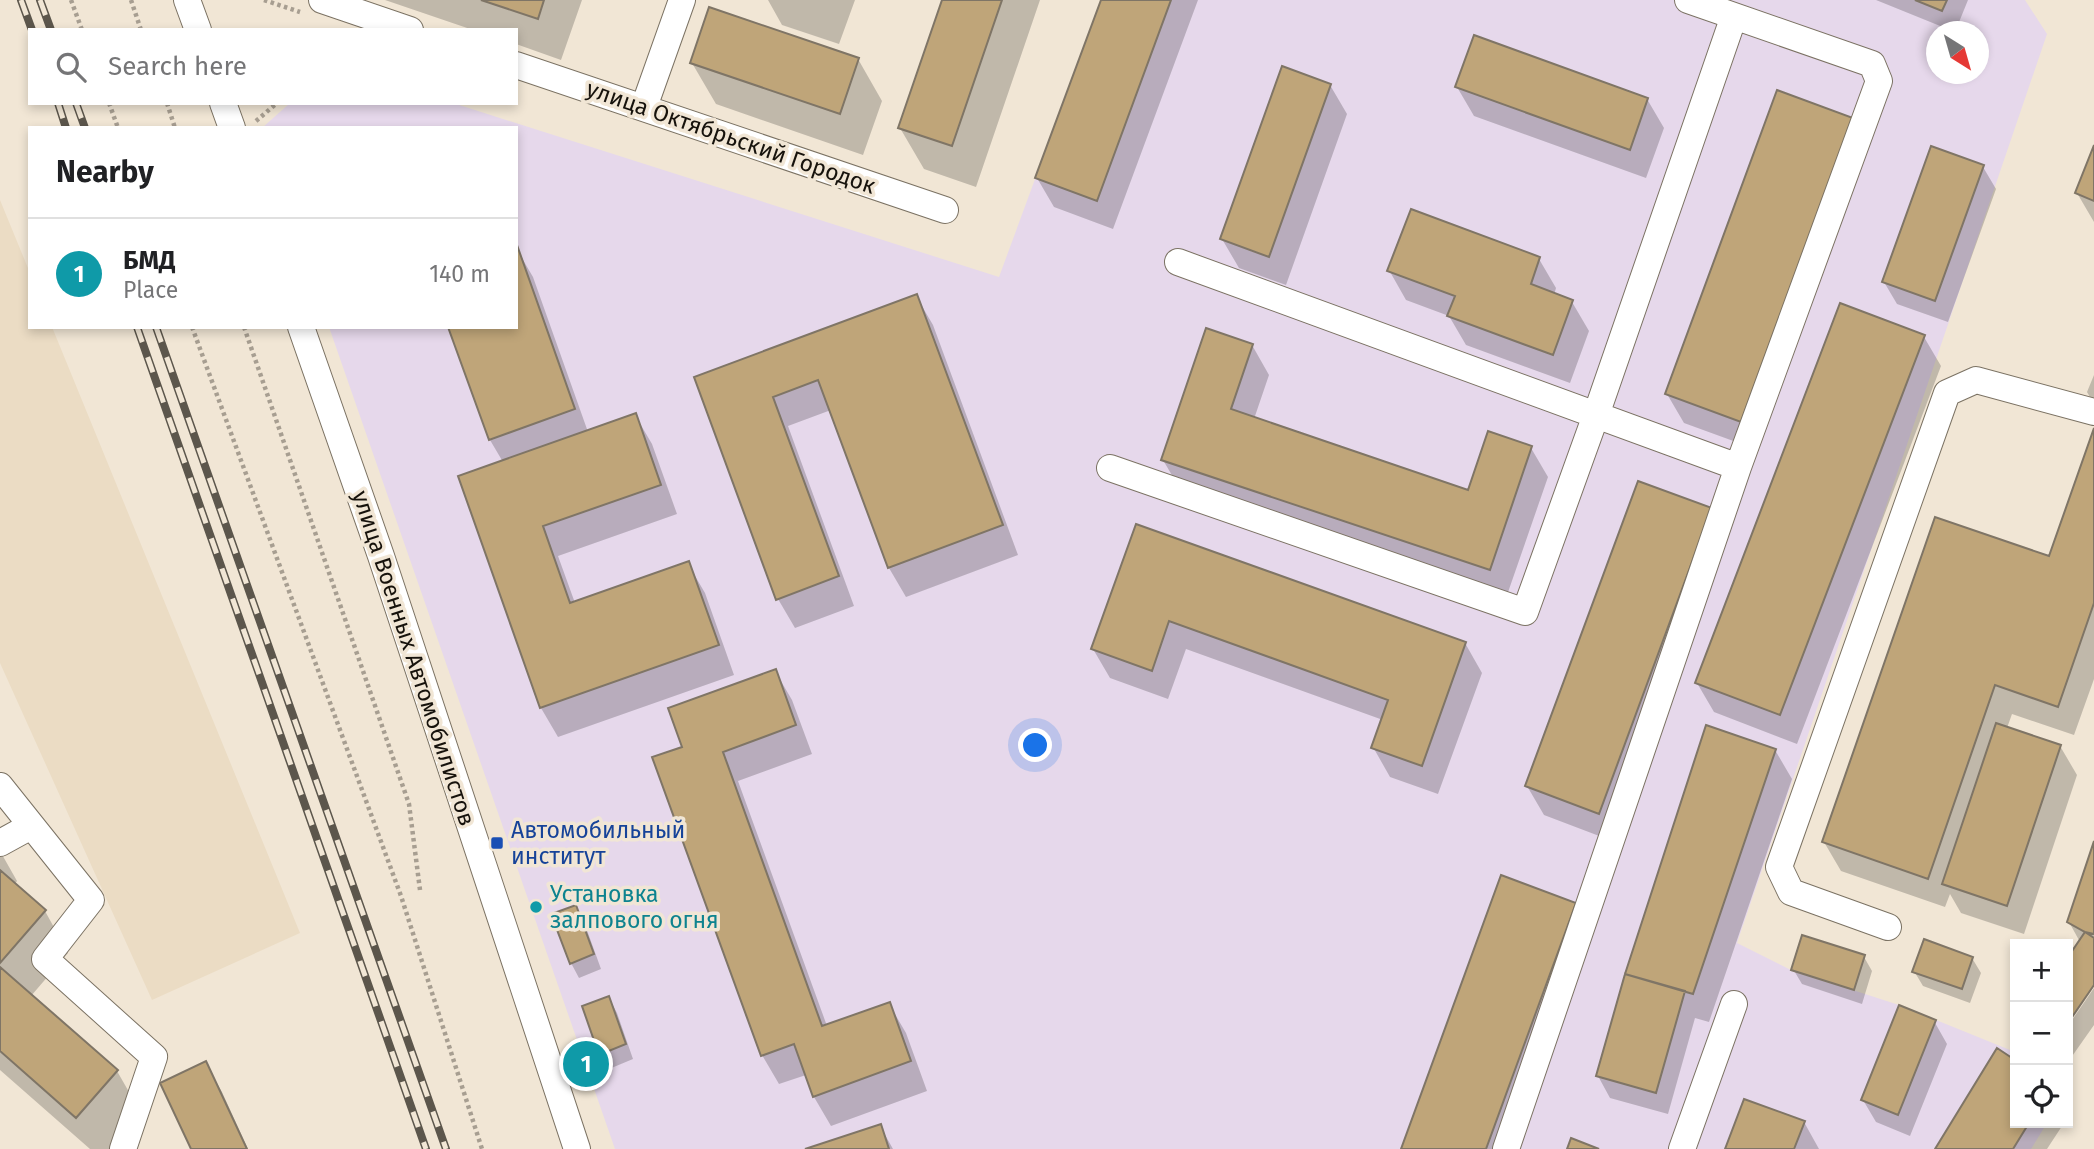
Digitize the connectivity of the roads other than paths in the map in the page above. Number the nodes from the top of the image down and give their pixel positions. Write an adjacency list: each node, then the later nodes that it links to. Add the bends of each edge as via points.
1 (187, 0): 6 (street)
2 (322, 0): 7 (street)
3 (682, 0): 10 (street)
4 (1688, 0): 5 (street)
5 (1734, 16): 16 (street); 17 (street, via 1872,64 1879,81)
6 (197, 28)
7 (404, 28)
8 (518, 66): 10 (street, улица Октябрьский Городок)
9 (224, 105): 11 (street)
10 (644, 107): 12 (street, улица Октябрьский Городок)
11 (240, 126)
12 (945, 210)
13 (1178, 262): 16 (street)
14 (302, 329): 25 (street, улица Военных Автомобилистов)
15 (2094, 412): 22 (street, via 1976,380 1947,393 1779,867 1791,892)
16 (1596, 415): 17 (street); 18 (street, via 1525,612)
17 (1738, 467): 26 (street)
18 (1110, 468)
19 (0, 786): 20 (street)
20 (32, 826): 21 (street); 24 (street, via 91,900 45,959 154,1057)
21 (0, 843)
22 (1888, 927)
23 (1734, 1004): 27 (street)
24 (123, 1149)
25 (577, 1149)
26 (1506, 1149)
27 (1682, 1149)

